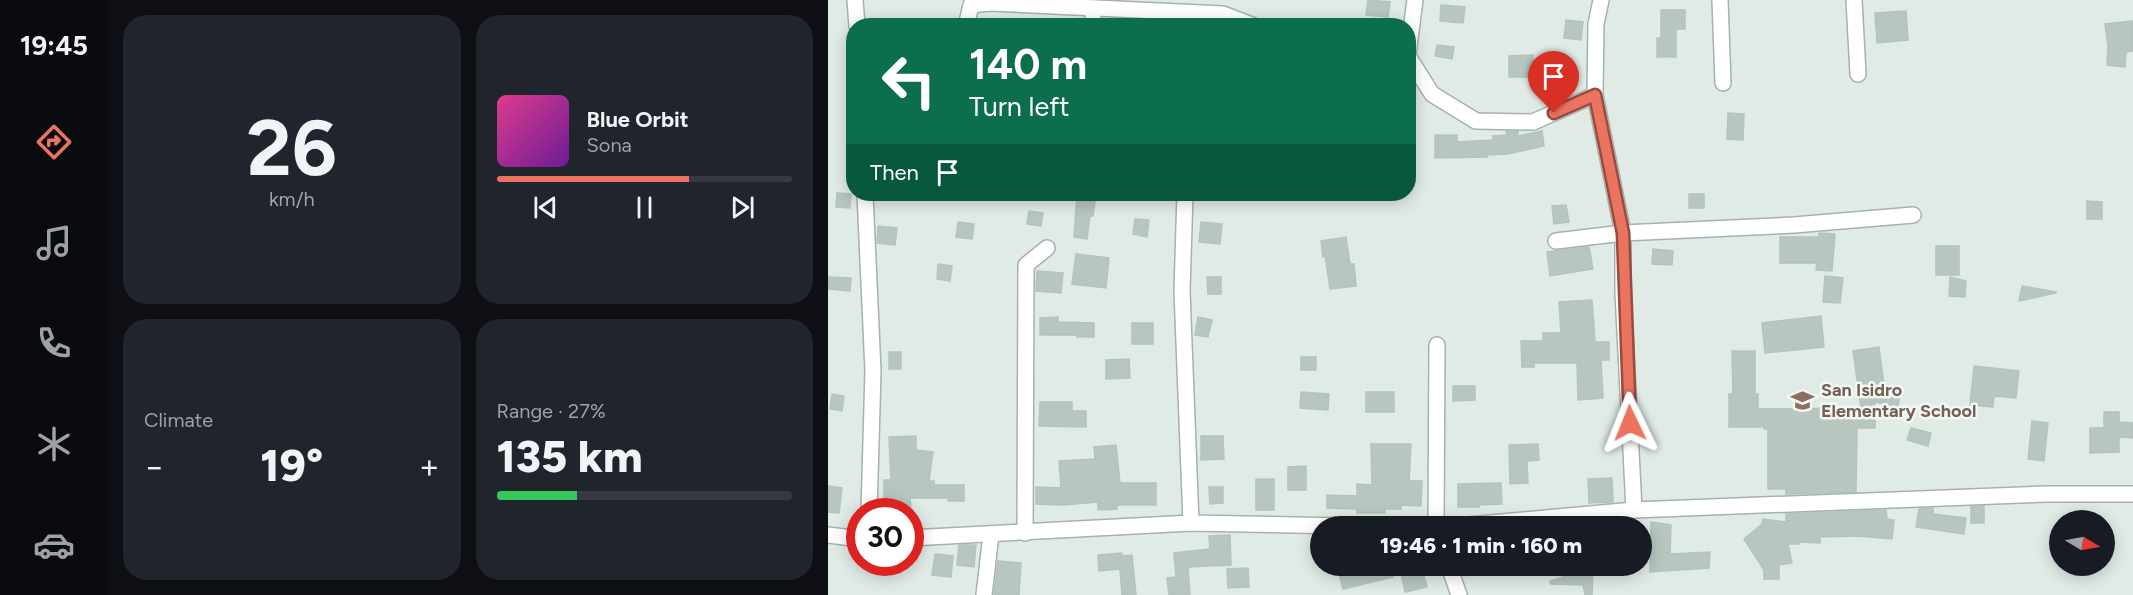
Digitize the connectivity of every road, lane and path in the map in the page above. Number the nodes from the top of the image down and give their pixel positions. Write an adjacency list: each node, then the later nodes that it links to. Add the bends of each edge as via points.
1 (855, 0): 7 (street)
2 (1415, 0): 11 (street)
3 (1601, 0): 15 (street, via 1596,24)
4 (1720, 0): 14 (street)
5 (1854, 0): 13 (street)
6 (1093, 8): 8 (street, via 990,3 971,5); 9 (street); 10 (street)
7 (856, 18)
8 (968, 18)
9 (1093, 18)
10 (1201, 18)
11 (1413, 18)
12 (1416, 68): 15 (street, via 1432,94 1476,121 1533,122)
13 (1858, 74)
14 (1723, 83)
15 (1595, 95): 19 (street)
16 (865, 201): 24 (street, via 873,371)
17 (1185, 201): 28 (street, via 1182,291)
18 (1912, 215): 19 (street)
19 (1623, 233): 20 (street); 25 (street)
20 (1556, 241)
21 (1047, 248): 30 (street, via 1026,266)
22 (1437, 345): 26 (street)
23 (2133, 495): 25 (street, via 2047,494)
24 (868, 498)
25 (1634, 510): 27 (street)
26 (1436, 516)
27 (1568, 516)
28 (1191, 523): 29 (street); 30 (street)
29 (1310, 525)
30 (1025, 533): 31 (street)
31 (991, 534): 34 (street); 36 (street)
32 (828, 535): 33 (street)
33 (846, 537)
34 (924, 537)
35 (1452, 576): 37 (street)
36 (984, 595)
37 (1459, 595)

